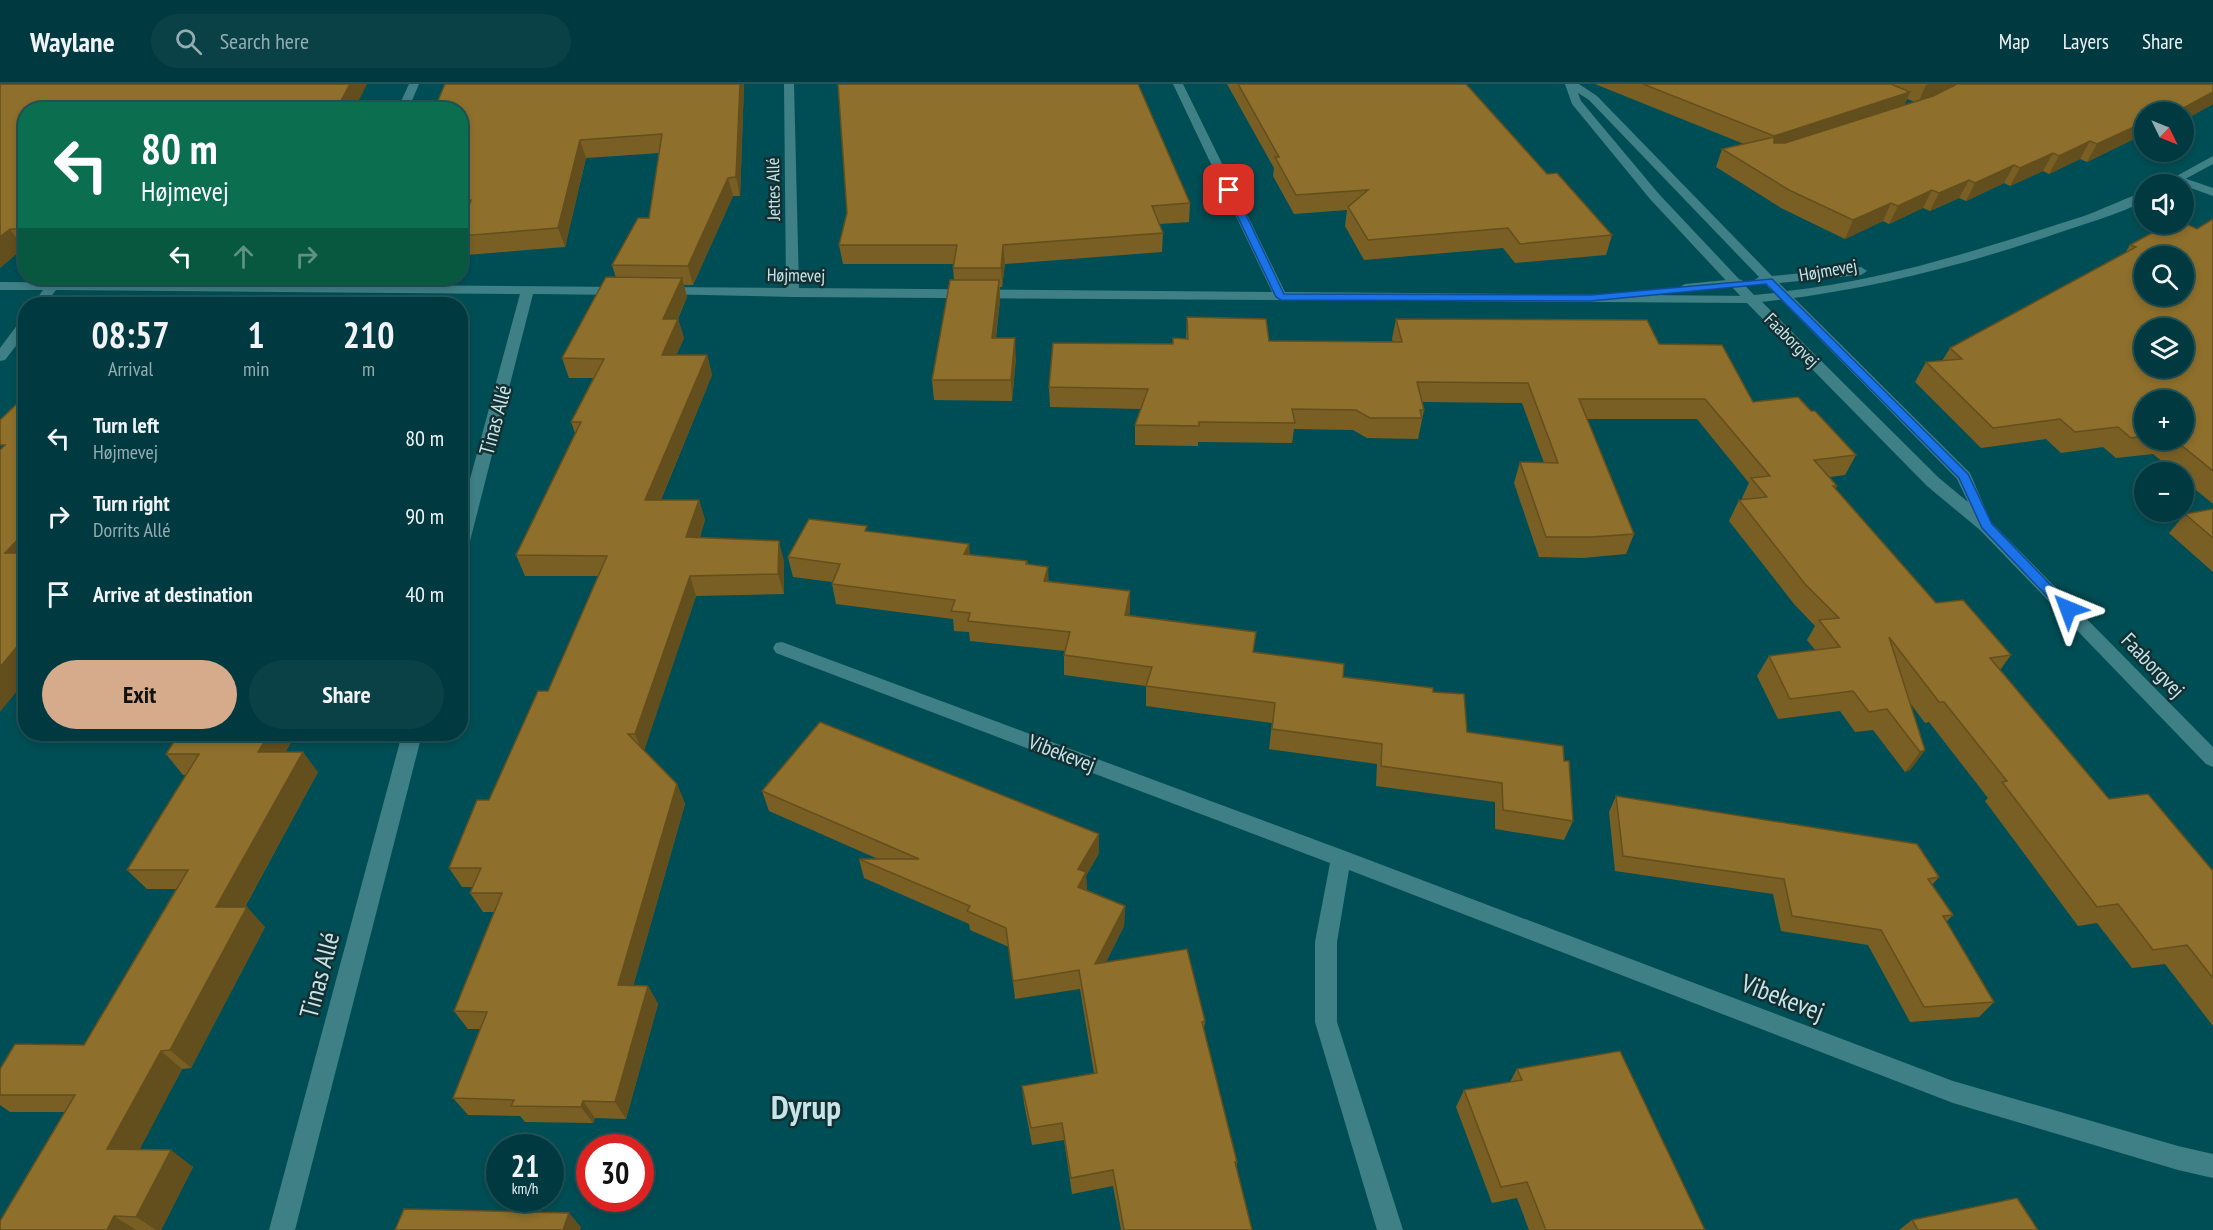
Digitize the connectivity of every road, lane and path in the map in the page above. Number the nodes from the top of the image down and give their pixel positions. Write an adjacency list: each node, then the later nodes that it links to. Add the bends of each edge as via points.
1 (414, 84): 5 (street)
2 (789, 84): 19 (street, Jettes Allé)
3 (1178, 84): 22 (street)
4 (1571, 84): 12 (street, Faaborgvej, via 1593,98); 13 (street, Faaborgvej, via 1576,102 1654,195)
5 (406, 102)
6 (2213, 159): 7 (street)
7 (2187, 174)
8 (2194, 187): 9 (street)
9 (2213, 192)
10 (2134, 200): 11 (street, Højmevej, via 2016,244)
11 (1961, 259): 12 (street, Højmevej); 20 (street, Højmevej, via 1881,279)
12 (1768, 281): 13 (street, Højmevej); 20 (street, Faaborgvej)
13 (1737, 283): 23 (street, Højmevej); 24 (street, Faaborgvej)
14 (184, 285): 17 (street, Højmevej)
15 (377, 285): 18 (street, Højmevej)
16 (0, 286): 17 (street, Højmevej)
17 (52, 287): 21 (street)
18 (528, 290): 19 (street, Højmevej); 27 (street, Tinas Allé)
19 (793, 293): 22 (street, Højmevej)
20 (1784, 296): 24 (street, Højmevej); 28 (street, Faaborgvej, via 1964,477)
21 (44, 297)
22 (1281, 297): 23 (street, Højmevej)
23 (1591, 298): 24 (street, Højmevej)
24 (1750, 299): 28 (street, Faaborgvej, via 1934,482)
25 (18, 333): 26 (street)
26 (0, 357)
27 (468, 519)
28 (1986, 526): 31 (street, Faaborgvej)
29 (783, 648): 32 (street, Vibekevej)
30 (410, 741): 34 (street, Tinas Allé)
31 (2213, 759)
32 (1341, 858): 33 (street, Vibekevej, via 1953,1092); 35 (street, via 1326,942 1326,1022)
33 (2213, 1166)
34 (282, 1230)
35 (1390, 1230)

